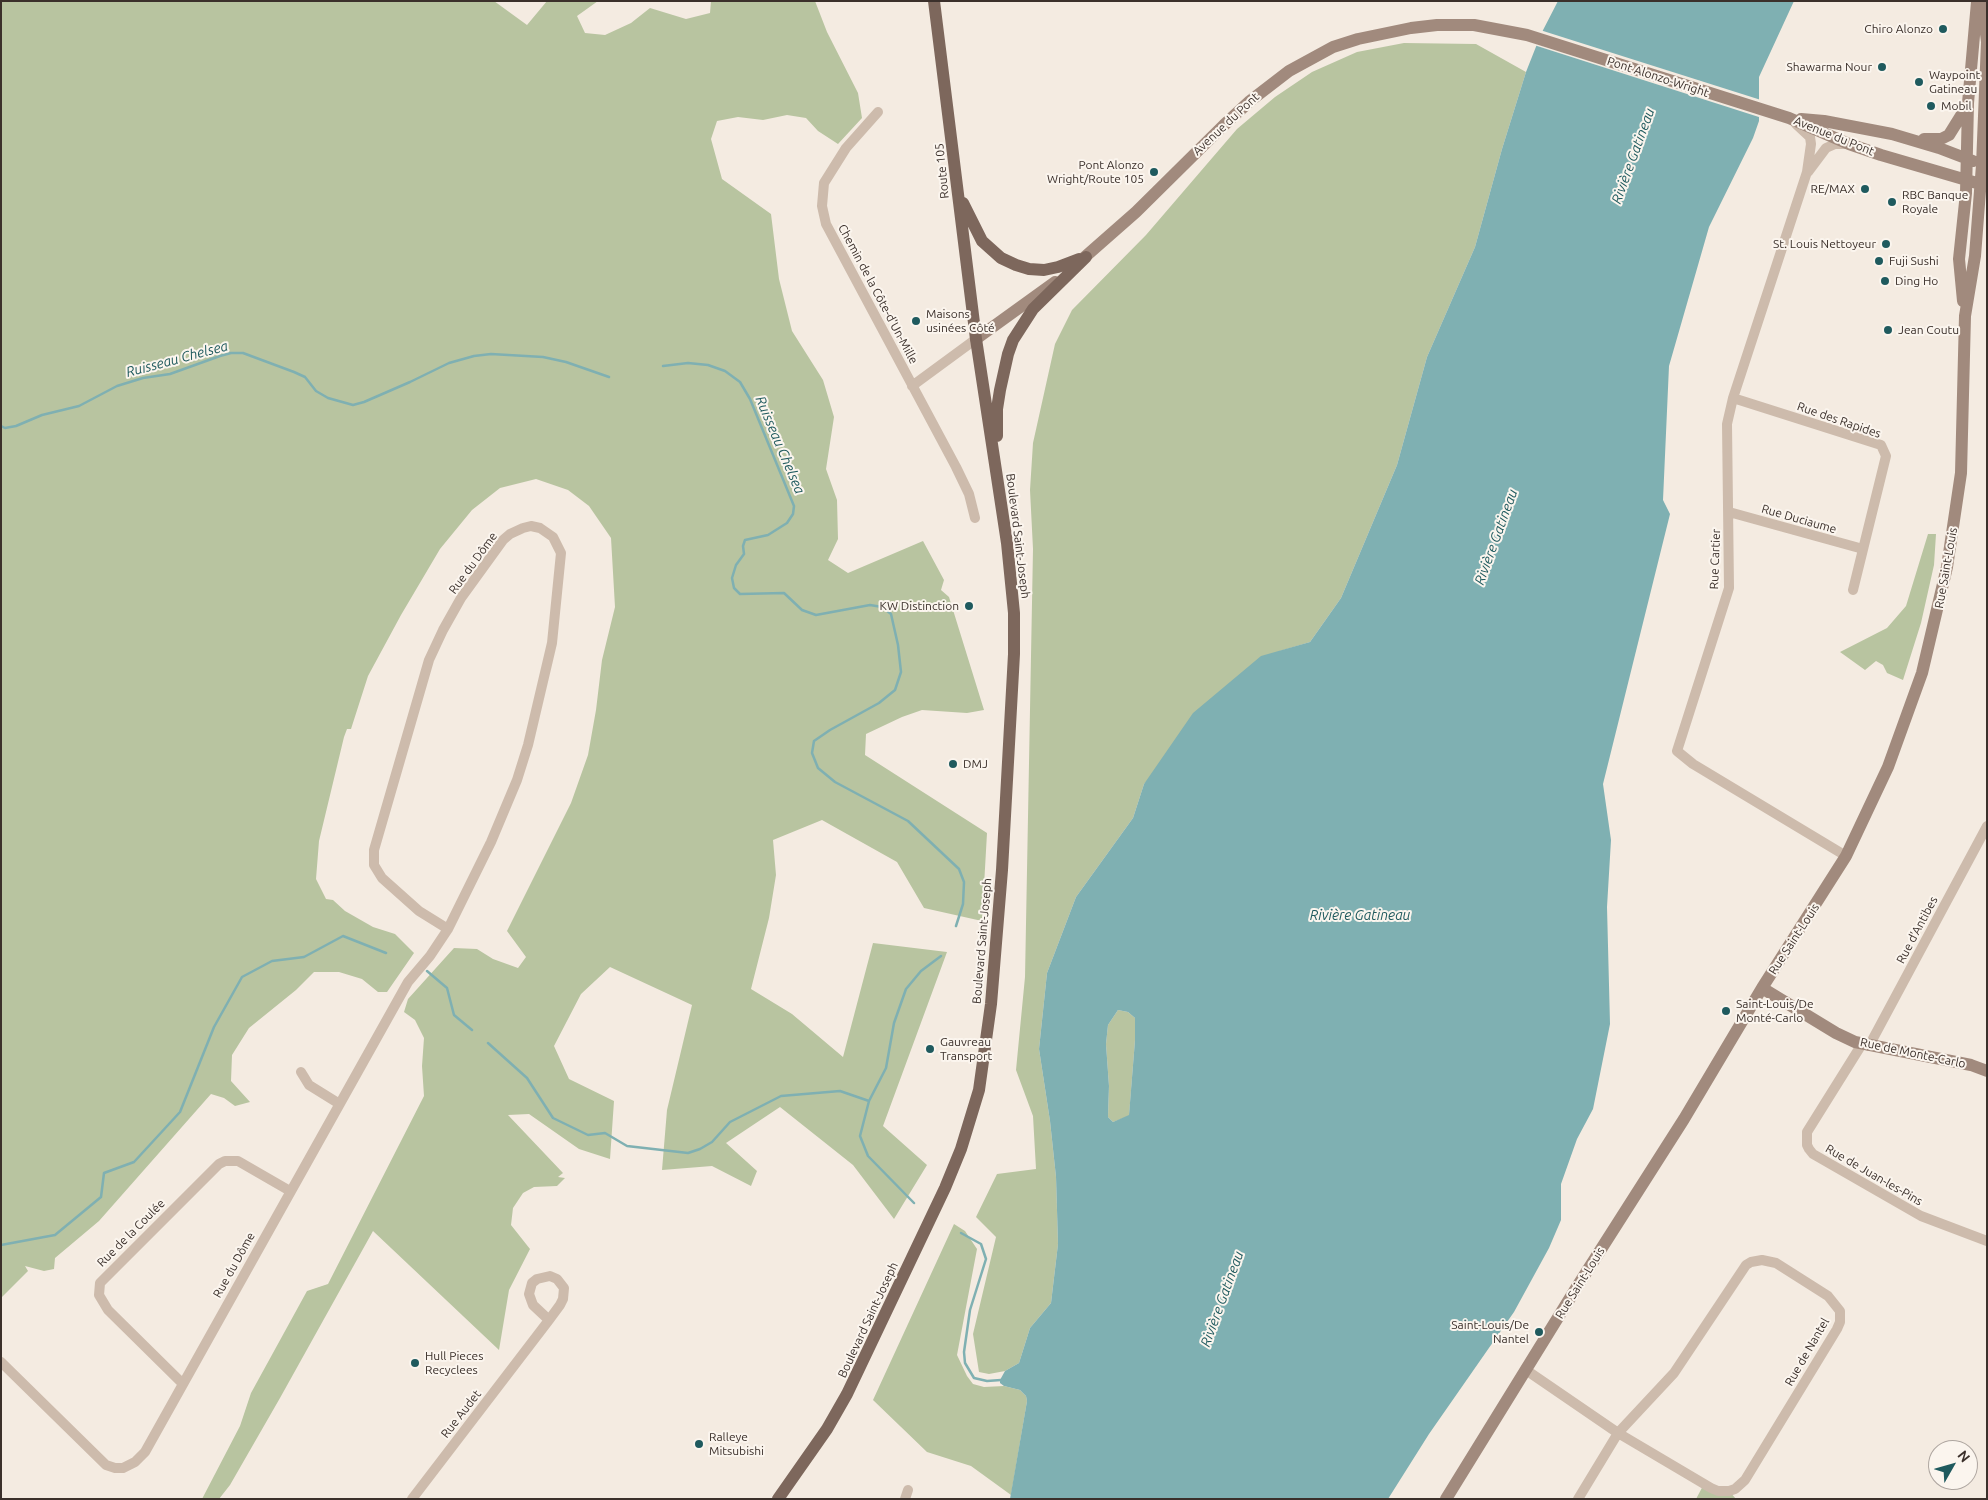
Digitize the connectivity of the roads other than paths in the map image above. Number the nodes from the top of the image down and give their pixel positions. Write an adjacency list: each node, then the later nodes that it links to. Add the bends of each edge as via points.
1 (934, 1): 15 (main road, Route 105)
2 (1977, 1): 5 (main road, Rue Saint-Louis)
3 (1982, 1): 11 (main road, Rue Saint-Louis, via 1987,42)
4 (1527, 35): 7 (main road, Pont Alonzo-Wright); 18 (main road, Avenue du Pont, via 1465,25 1411,28 1333,47 1289,71 1250,101)
5 (1968, 103): 8 (main road, via 1954,129 1945,138); 10 (main road, Rue Saint-Louis)
6 (878, 112): 21 (street, Chemin de la Côte-d'Un-Mille, via 829,172 824,183 822,206 834,242)
7 (1789, 118): 8 (main road, Avenue du Pont); 9 (main road, Avenue du Pont); 12 (street, Rue Cartier, via 1810,137)
8 (1892, 134): 10 (main road, Avenue du Pont)
9 (1849, 144): 12 (street, Rue Cartier, via 1826,148); 13 (main road, Avenue du Pont)
10 (1967, 159): 11 (main road, Avenue du Pont); 13 (main road, Rue Saint-Louis)
11 (1984, 166): 14 (main road, Rue Saint-Louis)
12 (1807, 172): 22 (street, Rue Cartier)
13 (1966, 179): 14 (main road, Avenue du Pont); 19 (main road, Rue Saint-Louis, via 1959,259)
14 (1984, 185): 17 (main road, Rue Saint-Louis)
15 (958, 190): 18 (main road, via 982,240 1001,258 1029,269 1044,270); 20 (main road, Route 105)
16 (1987, 226): 17 (main road)
17 (1974, 256): 19 (main road, Rue Saint-Louis)
18 (1086, 257): 20 (main road, Avenue du Pont); 25 (main road, via 1033,309 1008,354 998,399 997,431)
19 (1964, 316): 29 (main road, Rue Saint-Louis, via 1961,473 1941,600 1922,674 1888,767)
20 (976, 339): 21 (street, Chemin de la Côte-d'Un-Mille); 25 (main road, Boulevard Saint-Joseph)
21 (912, 386): 24 (street, Chemin de la Côte-d'Un-Mille, via 969,494)
22 (1733, 398): 23 (street, Rue Cartier, via 1727,424); 26 (street, Rue des Rapides, via 1881,445 1886,456)
23 (1729, 512): 26 (street, Rue Duciaume); 29 (street, Rue Cartier, via 1729,588 1677,751 1693,764)
24 (975, 518)
25 (1007, 543): 44 (main road, Boulevard Saint-Joseph, via 1014,613 1014,654 991,1004 978,1090 961,1149 945,1188 862,1365 827,1429)
26 (1863, 549): 27 (street, Rue des Rapides)
27 (1853, 590)
28 (1987, 826): 32 (street, Rue d'Antibes)
29 (1846, 856): 31 (main road, Rue Saint-Louis)
30 (448, 929): 30 (street, Rue du Dôme, via 482,862 517,780 550,657 561,552 553,537 532,526 503,540 461,598 443,630 429,660 374,850 374,865 382,878 419,911); 35 (street, Rue du Dôme, via 408,982)
31 (1762, 988): 32 (main road, Rue de Monte-Carlo, via 1836,1033); 40 (main road, Rue Saint-Louis, via 1684,1120)
32 (1866, 1045): 33 (main road, Rue de Monte-Carlo, via 1971,1065); 37 (street, Rue de Juan-les-Pins, via 1807,1132 1809,1149 1920,1216)
33 (1987, 1071)
34 (301, 1072): 35 (street, via 309,1085)
35 (338, 1103): 36 (street, Rue du Dôme)
36 (290, 1191): 41 (street, Rue du Dôme); 41 (street, Rue de la Coulée, via 238,1161 225,1161 100,1283 99,1295 108,1310)
37 (1987, 1241)
38 (549, 1320): 43 (street, Rue Audet)
39 (1, 1362): 41 (street, Rue du Dôme, via 100,1461 115,1468 128,1466 145,1452)
40 (1526, 1370): 42 (street, Rue de Nantel); 45 (main road, Rue Saint-Louis)
41 (182, 1383)
42 (1618, 1433): 42 (street, Rue de Nantel, via 1718,1491 1735,1489 1745,1480 1837,1329 1841,1316 1837,1305 1776,1263 1751,1262 1741,1271 1674,1372); 46 (street)
43 (412, 1499)
44 (778, 1499)
45 (1446, 1499)
46 (1578, 1499)

